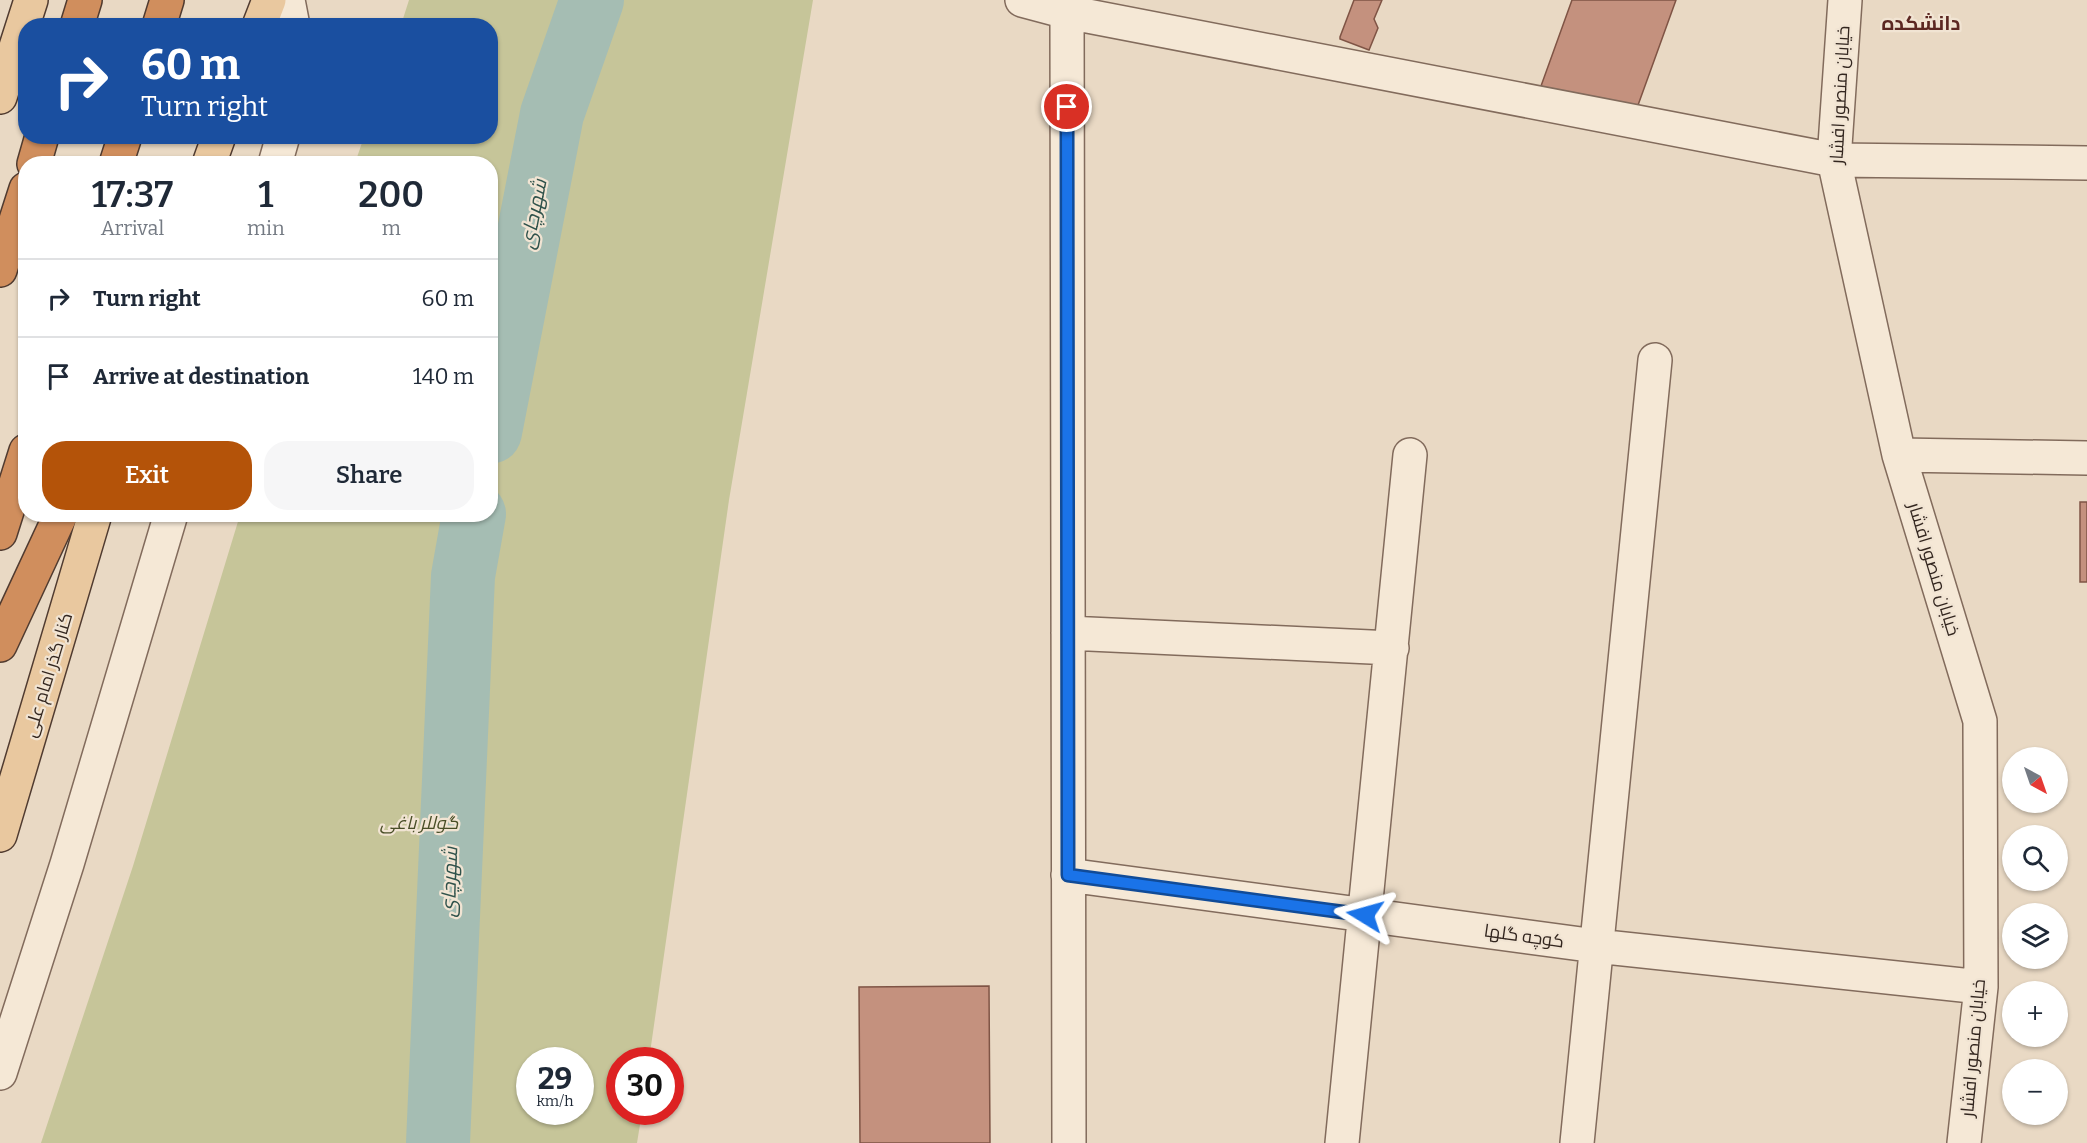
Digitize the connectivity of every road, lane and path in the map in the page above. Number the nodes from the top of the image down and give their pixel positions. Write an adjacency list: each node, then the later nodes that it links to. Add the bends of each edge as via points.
1 (31, 0): 9 (main road)
2 (85, 0): 10 (highway)
3 (167, 0): 11 (highway)
4 (269, 0): 12 (main road)
5 (288, 0): 13 (street)
6 (1022, 0): 8 (street)
7 (1845, 0): 18 (street, خیابان منصور افشار)
8 (1067, 12): 18 (street); 31 (street)
9 (26, 18)
10 (79, 18)
11 (161, 18)
12 (262, 18)
13 (291, 18)
14 (18, 41): 16 (main road)
15 (18, 44): 17 (main road)
16 (0, 64)
17 (0, 97)
18 (1834, 160): 19 (street); 24 (street, خیابان منصور افشار)
19 (2087, 163)
20 (18, 214): 21 (highway)
21 (0, 270)
22 (1655, 360): 37 (street)
23 (1410, 455): 33 (street)
24 (1899, 455): 25 (street); 38 (street, خیابان منصور افشار, via 1980,721)
25 (2087, 458)
26 (18, 476): 30 (highway)
27 (57, 522): 32 (highway)
28 (93, 522): 34 (main road, کنار گذر امام علی)
29 (169, 522): 39 (street, via 71,853)
30 (0, 532)
31 (1068, 633): 33 (street); 35 (street)
32 (0, 645)
33 (1392, 648): 36 (street)
34 (0, 835)
35 (1068, 875): 36 (street, کوچه گلها); 40 (street)
36 (1365, 915): 37 (street, کوچه گلها); 41 (street)
37 (1596, 946): 38 (street, کوچه گلها); 42 (street)
38 (1981, 987): 43 (street, خیابان منصور افشار)
39 (0, 1074)
40 (1069, 1143)
41 (1342, 1143)
42 (1577, 1143)
43 (1964, 1143)

